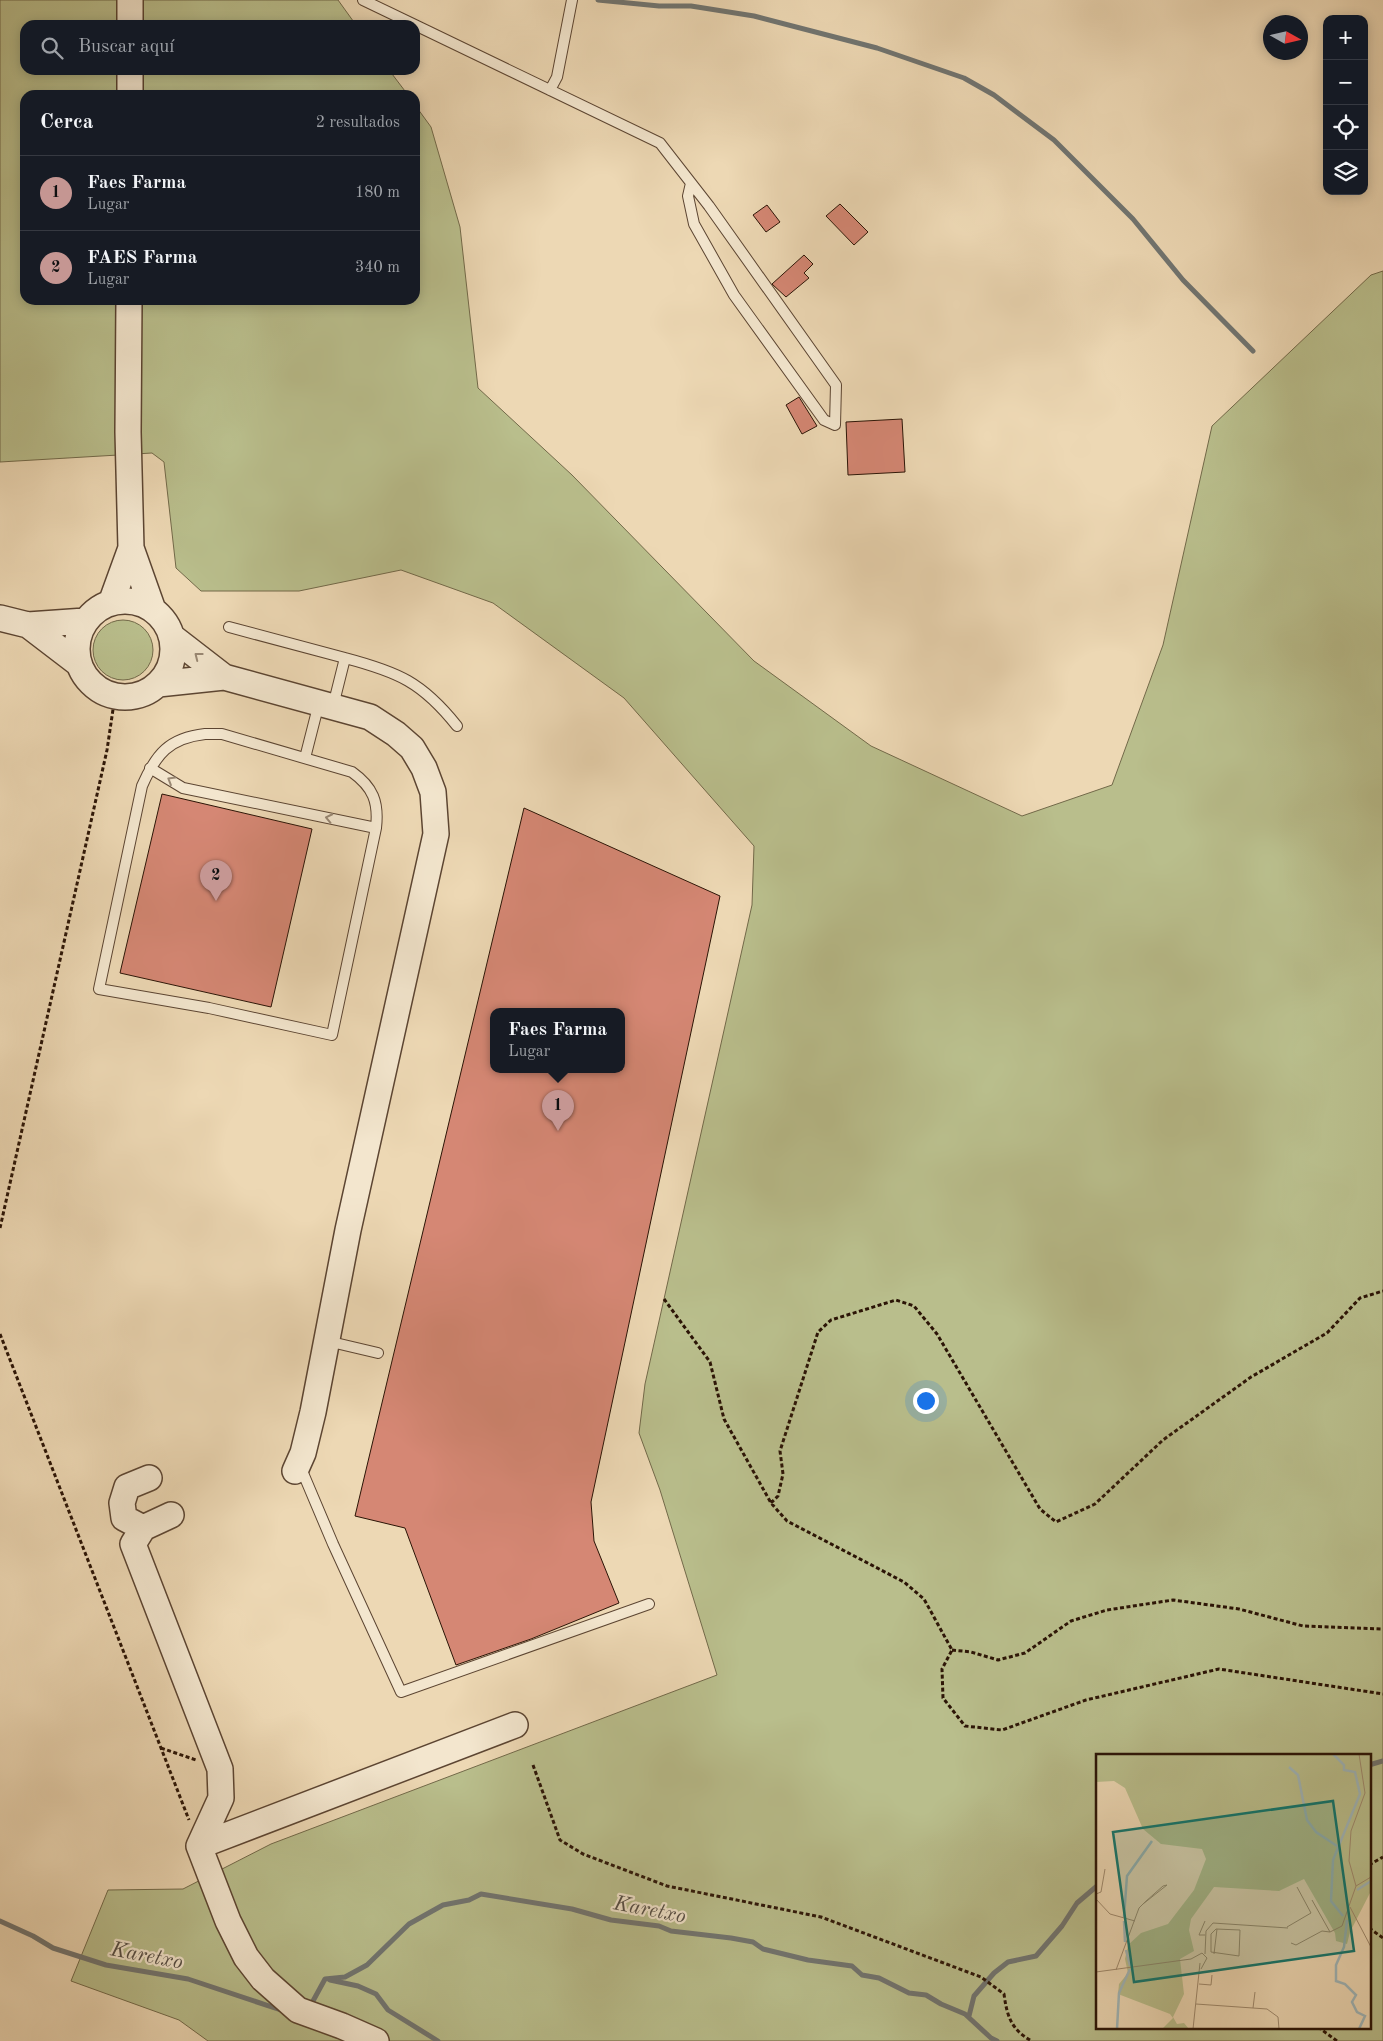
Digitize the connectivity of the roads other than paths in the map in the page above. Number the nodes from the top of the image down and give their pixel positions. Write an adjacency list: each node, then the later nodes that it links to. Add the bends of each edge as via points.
1 (130, 0): 4 (street)
2 (363, 0): 5 (lane)
3 (572, 0): 9 (lane, via 557,77)
4 (130, 20)
5 (405, 20)
6 (420, 27): 9 (lane)
7 (130, 75): 8 (street)
8 (130, 90)
9 (550, 90): 10 (lane, via 660,143)
10 (691, 182): 10 (lane, via 836,385 835,425 824,420 734,294 694,224 688,196)
11 (129, 305): 12 (street)
12 (131, 548): 13 (street); 14 (street)
13 (111, 603): 14 (street, via 133,602); 16 (street)
14 (153, 610): 19 (street)
15 (0, 618): 17 (street)
16 (85, 621): 17 (street); 21 (street, via 77,641)
17 (28, 626): 21 (street)
18 (230, 627): 20 (lane)
19 (171, 636): 22 (street, one-way to 19); 23 (street, via 171,661)
20 (345, 658): 24 (lane); 25 (lane, via 377,666 413,683 428,694)
21 (79, 664): 23 (street, via 90,683 115,696 141,695)
22 (224, 677): 23 (street); 24 (street)
23 (158, 684)
24 (326, 704): 26 (lane); 29 (street, via 370,717 412,748 433,792 436,834)
25 (457, 726)
26 (305, 758): 27 (lane, via 222,734 205,734 187,736 171,744); 28 (lane, via 352,772 363,780 378,811)
27 (150, 768): 28 (lane, one-way to 27, via 183,788); 28 (lane, via 142,786 100,989 209,1008 332,1035)
28 (376, 828)
29 (326, 1341): 30 (lane); 31 (street, via 305,1445)
30 (378, 1353)
31 (297, 1467): 35 (lane, via 401,1692)
32 (149, 1478): 34 (street, via 127,1488 122,1503 124,1518)
33 (171, 1515): 34 (street)
34 (143, 1528): 37 (street, via 133,1544 220,1768 221,1798)
35 (649, 1604)
36 (515, 1725): 37 (street)
37 (199, 1846): 38 (street, via 228,1921 246,1957 263,1979 298,2010)
38 (376, 2041)

